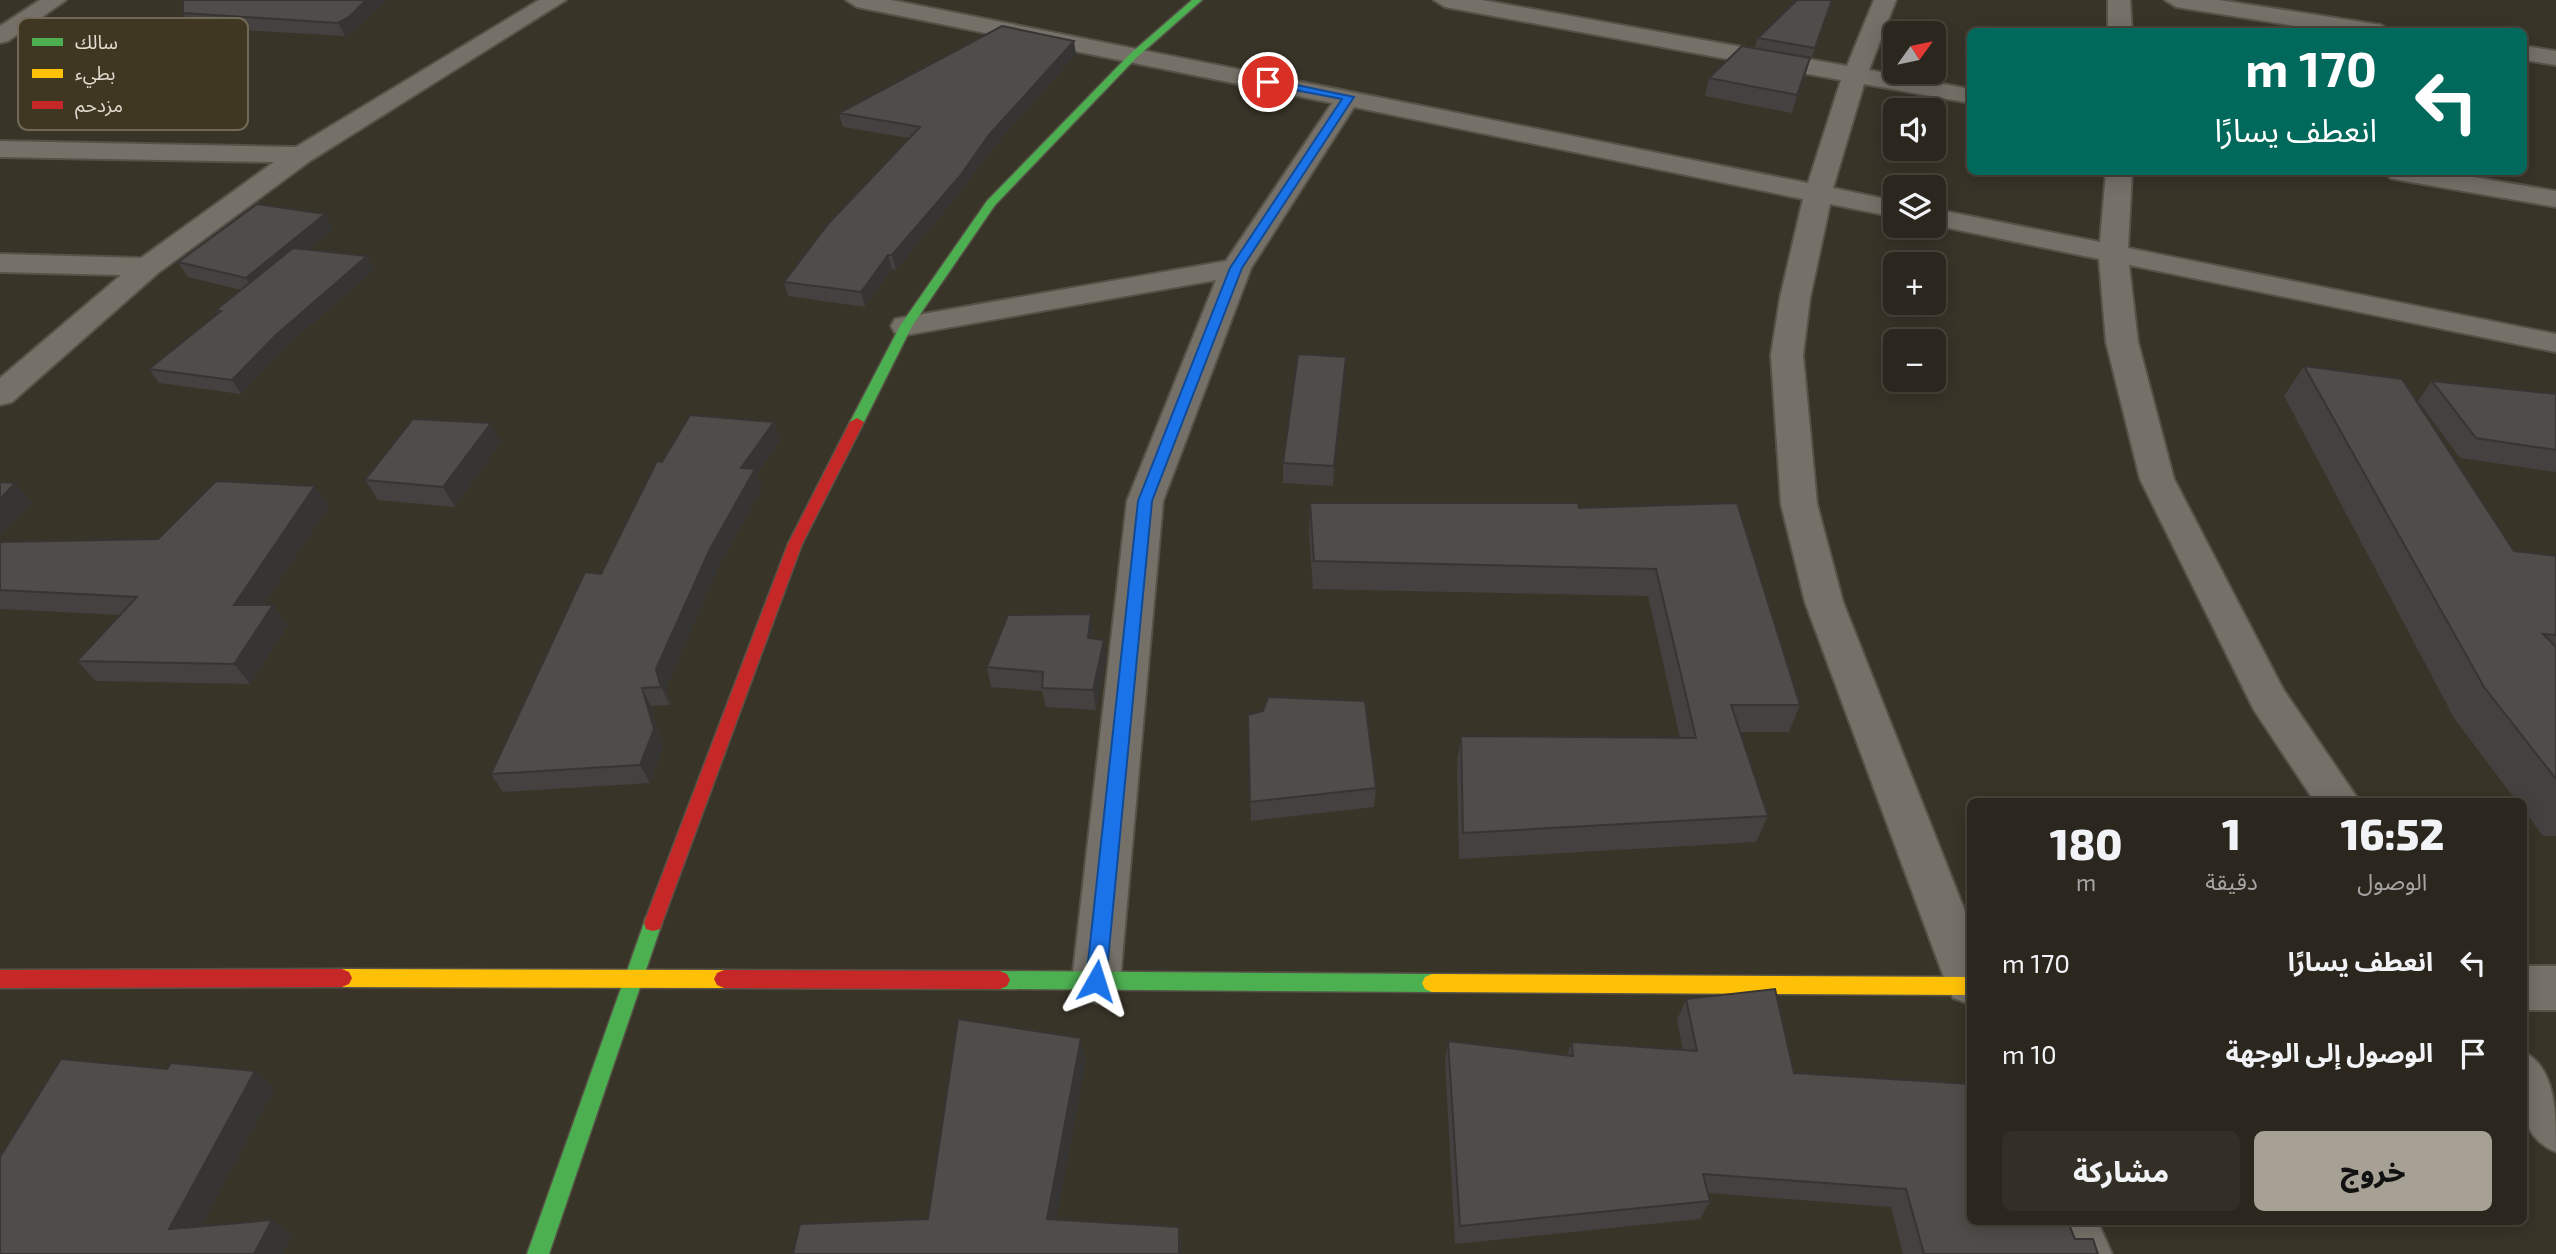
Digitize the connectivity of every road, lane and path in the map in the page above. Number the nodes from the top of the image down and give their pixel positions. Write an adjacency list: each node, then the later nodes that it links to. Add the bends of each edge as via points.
1 (55, 0): 9 (street)
2 (555, 0): 21 (street)
3 (857, 0): 15 (street)
4 (1197, 0): 15 (street)
5 (1445, 0): 17 (street)
6 (1885, 0): 17 (street)
7 (2119, 0): 11 (street)
8 (2176, 0): 12 (street)
9 (28, 18)
10 (18, 24): 13 (street)
11 (2120, 28)
12 (2355, 28)
13 (0, 36)
14 (2527, 53): 16 (street)
15 (1133, 56): 19 (street); 32 (street, via 991,203)
16 (2556, 58)
17 (1855, 75): 18 (street); 24 (street)
18 (1967, 95)
19 (1349, 97): 24 (street); 31 (street)
20 (0, 149): 21 (street)
21 (301, 155): 30 (street)
22 (2119, 175): 28 (street)
23 (2416, 175): 25 (street)
24 (1818, 194): 26 (street); 36 (street, via 1794,298 1787,355 1799,504 1824,602)
25 (2556, 199)
26 (1883, 207)
27 (1946, 219): 28 (street)
28 (2113, 254): 33 (street); 35 (street, via 2122,342 2157,479 2268,699)
29 (0, 263): 30 (street)
30 (148, 267): 34 (street)
31 (1236, 268): 32 (street); 39 (street, via 1145,501)
32 (906, 326): 38 (street, via 795,544)
33 (2556, 343)
34 (0, 394)
35 (2336, 798)
36 (1967, 977)
37 (0, 978): 38 (street)
38 (632, 978): 39 (street); 46 (street)
39 (1096, 981): 40 (street)
40 (1967, 985)
41 (2527, 988): 42 (street)
42 (2556, 988)
43 (2527, 1081): 44 (street)
44 (2556, 1127)
45 (2072, 1225): 47 (street)
46 (538, 1254)
47 (2085, 1254)

